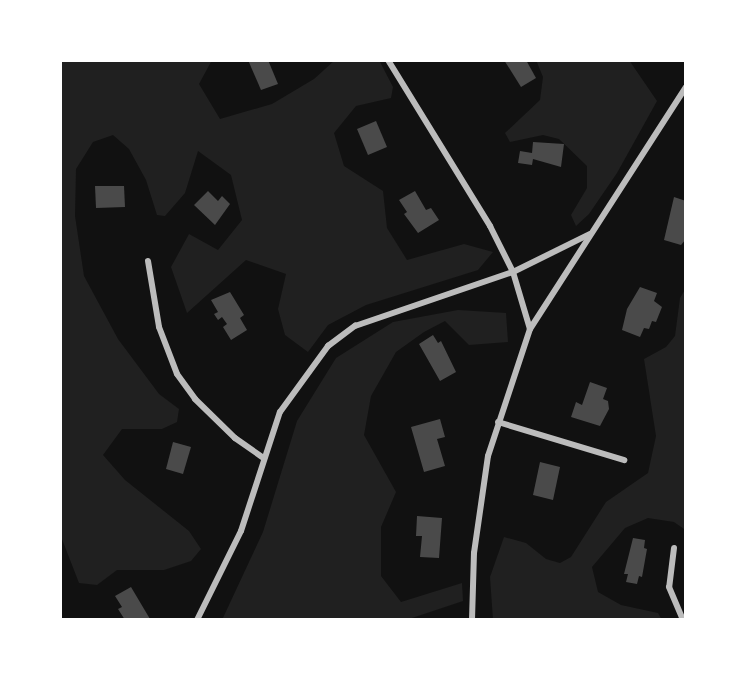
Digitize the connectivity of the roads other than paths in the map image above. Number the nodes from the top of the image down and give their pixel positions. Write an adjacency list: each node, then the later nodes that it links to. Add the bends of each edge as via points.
1 (388, 60): 5 (street, via 490,226)
2 (686, 87): 3 (street)
3 (590, 234): 5 (street); 6 (street)
4 (148, 261): 8 (street, via 159,327 177,374 201,405)
5 (513, 272): 6 (street); 8 (street, via 355,326 328,346 280,412)
6 (530, 329): 7 (street)
7 (498, 422): 9 (street); 12 (street, via 488,456 474,553)
8 (262, 457): 11 (street, via 241,531)
9 (624, 460)
10 (674, 548): 13 (street, via 669,587)
11 (197, 620)
12 (472, 620)
13 (683, 620)

